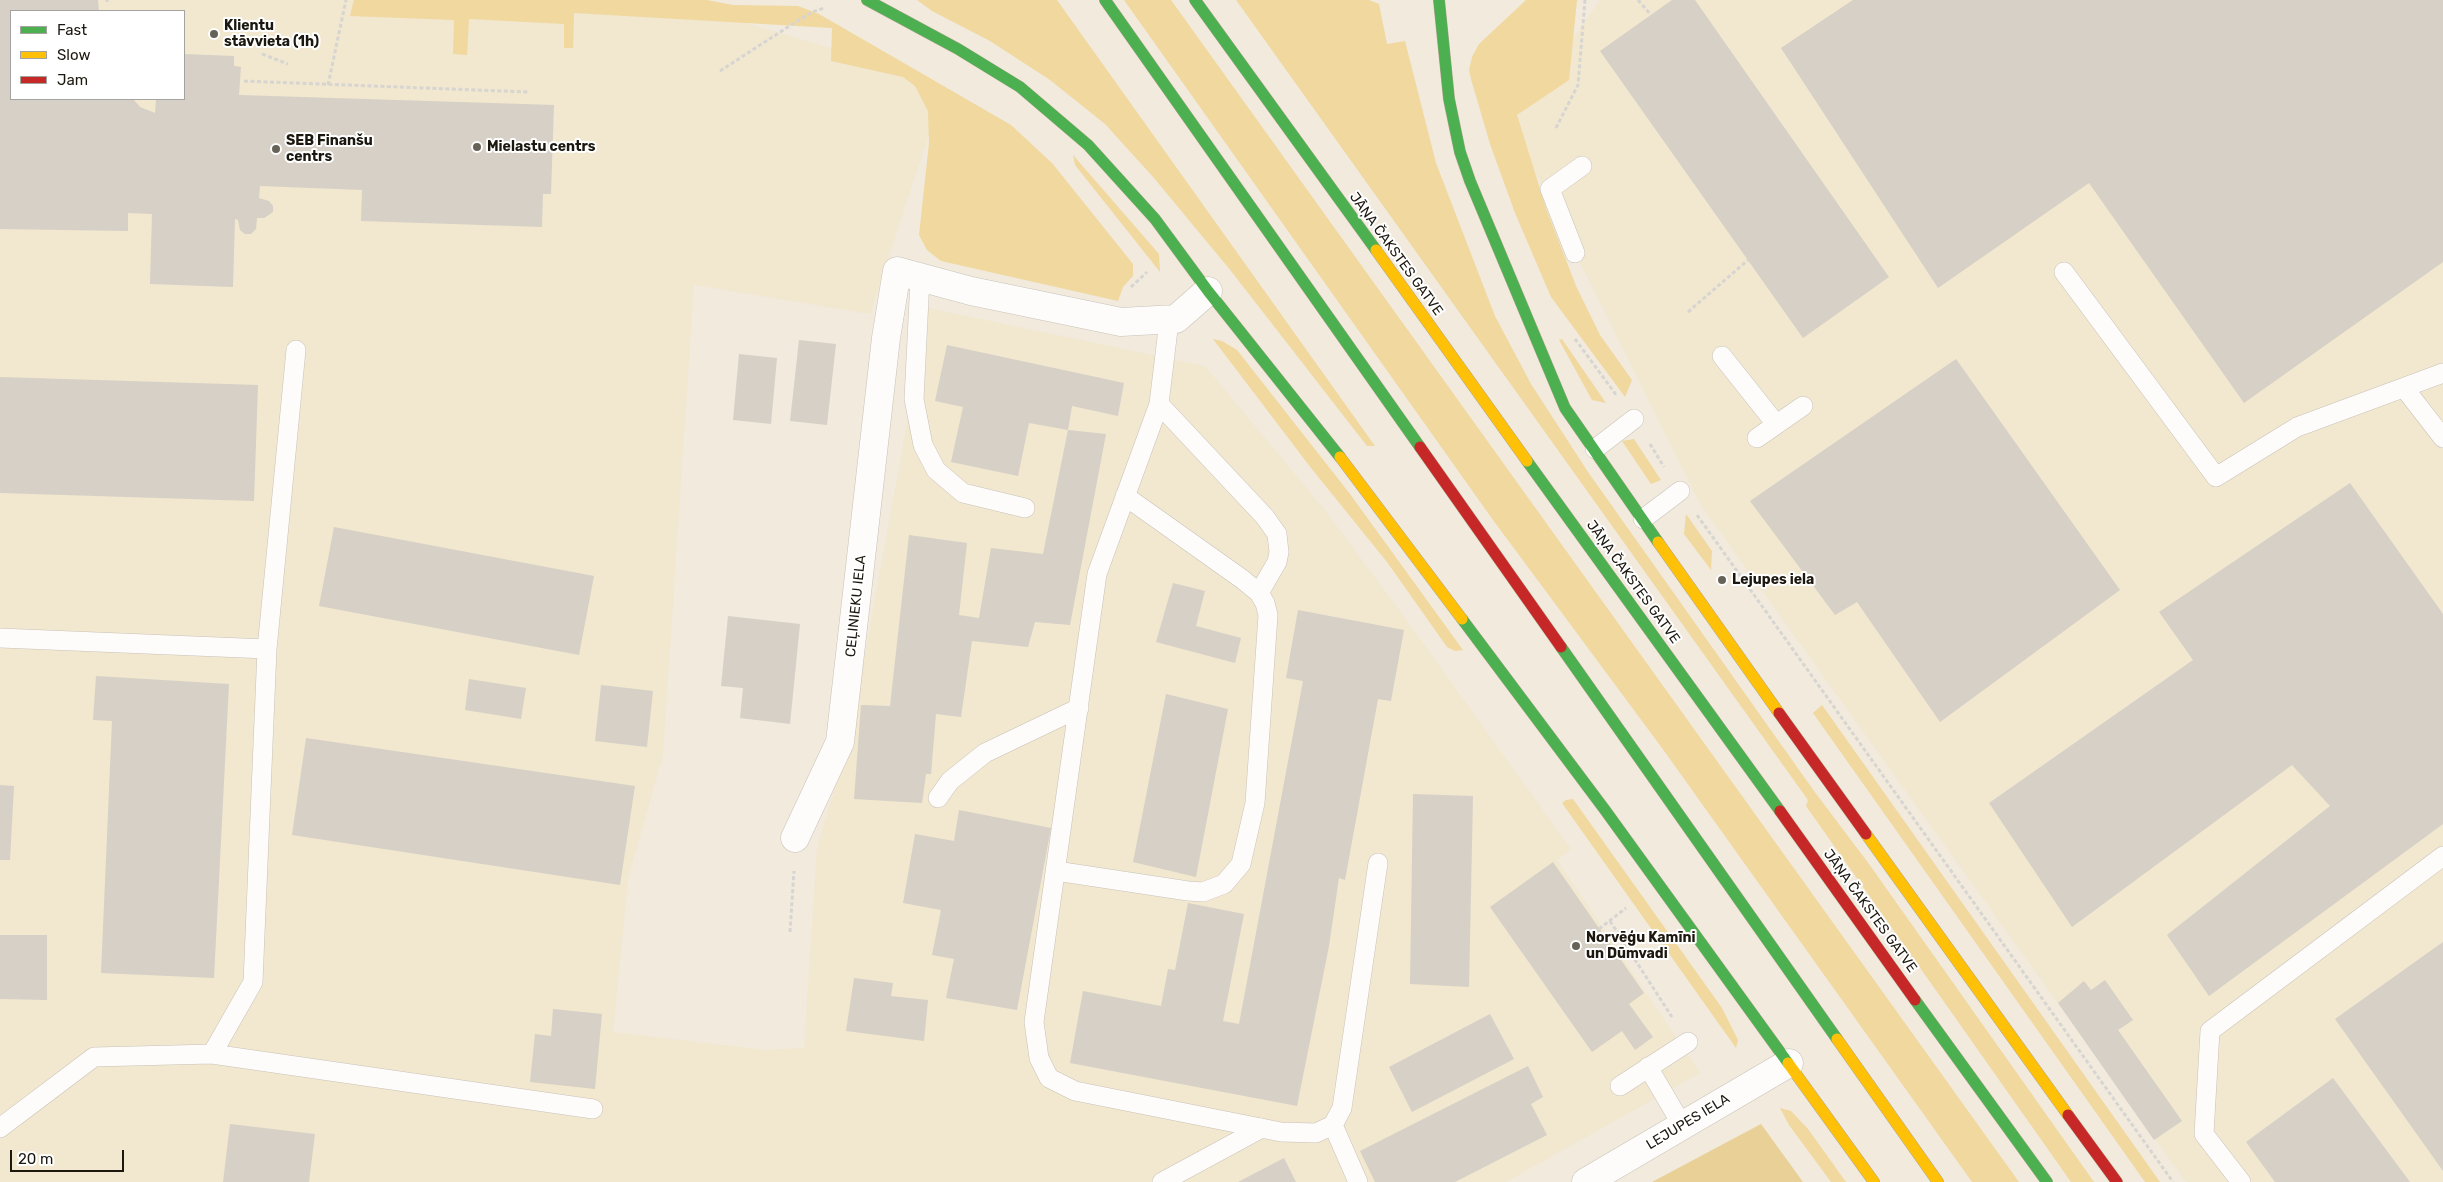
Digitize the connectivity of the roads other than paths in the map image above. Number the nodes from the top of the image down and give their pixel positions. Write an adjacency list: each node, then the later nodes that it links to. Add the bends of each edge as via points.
1 (866, 0): 9 (highway, via 958,49 1020,87 1081,139 1156,219)
2 (1105, 0): 49 (highway)
3 (1195, 0): 50 (highway, JĀŅA ČAKSTES GATVE)
4 (1439, 0): 21 (highway, via 1449,99 1470,181 1565,408)
5 (1582, 166): 6 (lane, via 1550,189)
6 (1575, 253)
7 (2064, 272): 14 (lane, via 2216,477 2297,427)
8 (909, 275): 10 (street, via 1098,319); 24 (lane, via 914,400 923,445 936,470 963,493); 31 (street, CEĻINIEKU IELA, via 886,338 840,742)
9 (1208, 291): 10 (street, via 1182,316); 37 (highway, via 1339,455 1605,810)
10 (1169, 321): 15 (lane)
11 (296, 350): 28 (lane)
12 (1722, 356): 18 (lane)
13 (2443, 373): 14 (lane)
14 (2404, 388): 20 (lane)
15 (1159, 404): 23 (lane); 26 (lane, via 1265,517 1277,534 1276,562)
16 (1803, 406): 18 (lane)
17 (1634, 419): 21 (lane)
18 (1776, 424): 19 (lane)
19 (1757, 438)
20 (2443, 438)
21 (1595, 449): 25 (highway)
22 (1680, 491): 25 (lane)
23 (1125, 496): 26 (lane); 29 (lane, via 1097,574)
24 (1025, 508)
25 (1644, 519): 51 (highway, via 1746,668)
26 (1259, 593): 34 (lane, via 1265,603 1267,624 1255,803 1241,864 1224,884 1203,892)
27 (0, 638): 28 (lane)
28 (267, 649): 36 (lane, via 253,982)
29 (1079, 708): 30 (lane, via 985,753 950,781); 34 (lane)
30 (938, 798)
31 (795, 838)
32 (2443, 856): 52 (lane, via 2210,1031 2204,1134)
33 (1378, 863): 42 (lane, via 1342,1108)
34 (1056, 871): 44 (lane, via 1034,1022 1039,1058 1049,1078 1075,1091)
35 (1688, 1042): 38 (lane)
36 (212, 1054): 40 (lane); 43 (lane, via 94,1057)
37 (1789, 1063): 41 (street, LEJUPES IELA); 48 (highway)
38 (1648, 1068): 39 (lane); 41 (lane)
39 (1620, 1086)
40 (593, 1109)
41 (1682, 1125): 47 (street, LEJUPES IELA)
42 (1333, 1126): 44 (lane, via 1316,1133); 46 (lane)
43 (0, 1128)
44 (1262, 1128): 45 (lane)
45 (1162, 1182)
46 (1358, 1182)
47 (1586, 1182)
48 (1874, 1182)
49 (1938, 1182)
50 (2047, 1182)
51 (2118, 1182)
52 (2241, 1182)

